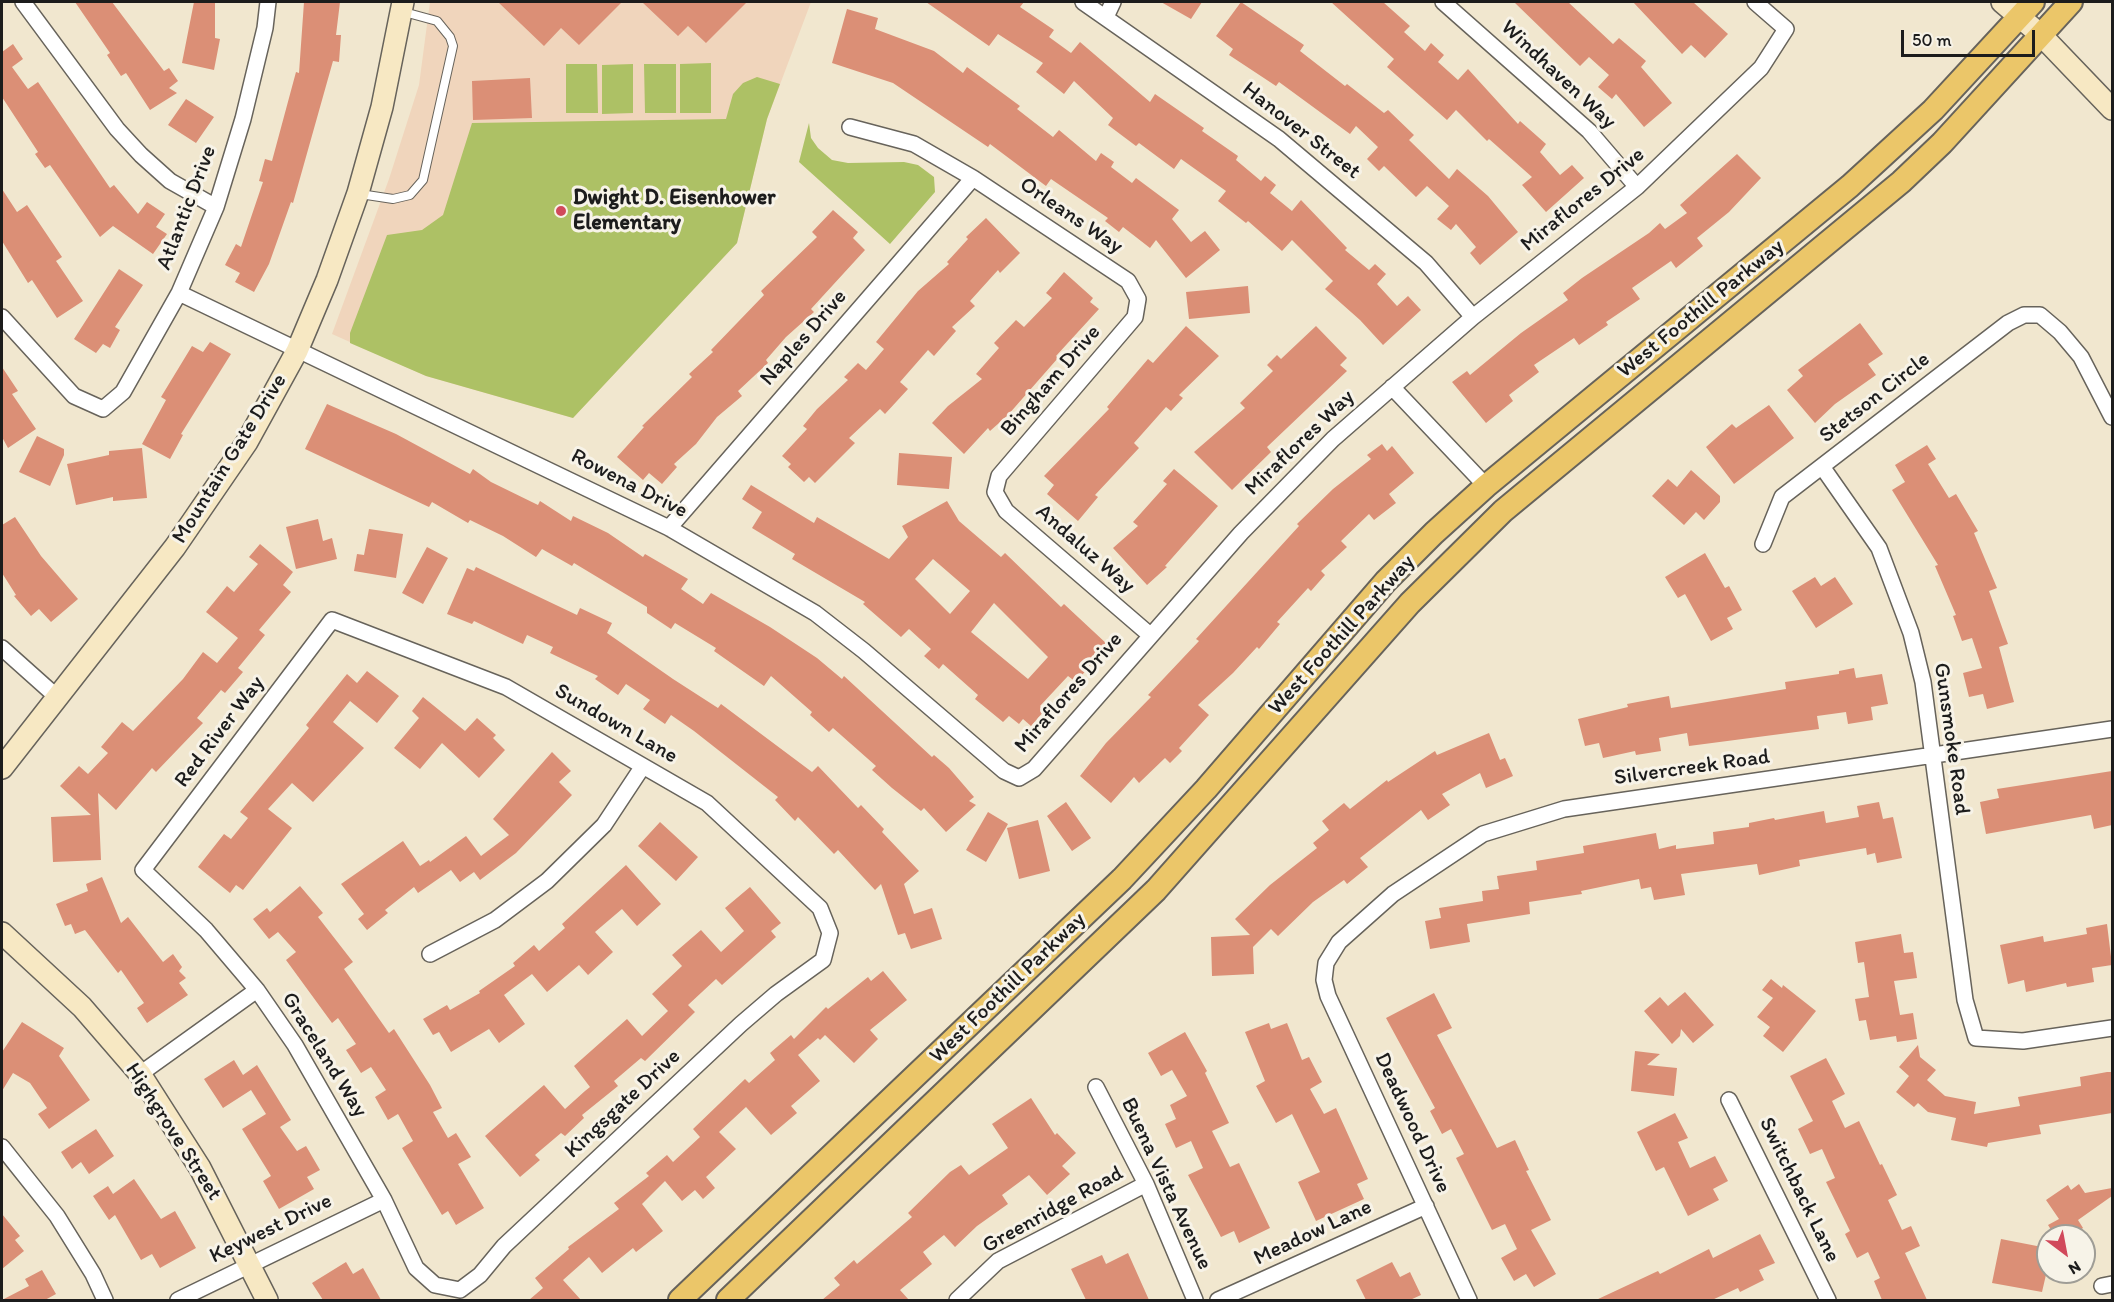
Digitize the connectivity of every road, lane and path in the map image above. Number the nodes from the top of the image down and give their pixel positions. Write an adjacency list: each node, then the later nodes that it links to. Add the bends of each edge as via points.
1 (23, 2): 18 (street, via 117,129 141,155 170,181)
2 (268, 2): 18 (street, Atlantic Drive, via 246,108)
3 (1083, 2): 11 (street, Hanover Street)
4 (1113, 2): 11 (street)
5 (1443, 2): 16 (street, Windhaven Way, via 1589,131)
6 (1755, 2): 16 (street, Miraflores Drive, via 1786,29 1761,68)
7 (2002, 2): 10 (main road)
8 (2071, 2): 12 (main road, West Foothill Parkway)
9 (402, 7): 17 (main road, Mountain Gate Drive, via 382,107); 17 (lane, via 437,21 453,46 423,180 410,195 393,199)
10 (2027, 9): 12 (main road); 27 (main road, West Foothill Parkway, via 1933,110 1850,186)
11 (1106, 17): 22 (street, Hanover Street, via 1279,139 1327,178 1426,263)
12 (2042, 36): 13 (main road); 61 (main road, West Foothill Parkway, via 1901,182 1503,511 1410,603 1156,890)
13 (2112, 110)
14 (850, 127): 15 (street, Orleans Way, via 914,144)
15 (973, 178): 20 (street, Orleans Way, via 1128,281); 29 (street, Naples Drive)
16 (1637, 187): 22 (street, Miraflores Drive)
17 (358, 194): 23 (main road, Mountain Gate Drive)
18 (216, 207): 19 (street, Atlantic Drive)
19 (179, 293): 21 (street, Atlantic Drive, via 123,392 103,409 74,396); 23 (street, Rowena Drive)
20 (1138, 299): 28 (street, Bingham Drive, via 1135,318 999,476)
21 (2, 317)
22 (1473, 317): 24 (street, Miraflores Drive)
23 (297, 351): 29 (street, Rowena Drive); 34 (main road, Mountain Gate Drive, via 246,442 181,538)
24 (1392, 387): 27 (street); 32 (street, Miraflores Way, via 1241,533)
25 (2112, 417): 26 (street, Stetson Circle, via 2081,357 2060,332 2040,315 2024,315 2008,323)
26 (1823, 468): 30 (street, Stetson Circle, via 1782,497); 36 (street, Gunsmoke Road, via 1879,548 1895,587 1923,682)
27 (1485, 486): 60 (main road, West Foothill Parkway, via 1386,581 1206,789 1122,879)
28 (995, 492): 32 (street, Andaluz Way, via 1006,510)
29 (669, 528): 39 (street, Rowena Drive, via 815,613 1005,771)
30 (1762, 544)
31 (332, 620): 37 (street, Sundown Lane, via 506,687); 40 (street, Red River Way)
32 (1150, 635): 39 (street, Miraflores Drive, via 1034,769)
33 (2, 648): 34 (street)
34 (58, 698): 38 (main road, Mountain Gate Drive)
35 (2112, 729): 36 (street, Silvercreek Road)
36 (1933, 756): 44 (street, Silvercreek Road, via 1564,809 1484,834 1393,894 1339,942); 46 (street, Gunsmoke Road, via 1964,988 1976,1038 2023,1041)
37 (643, 766): 42 (street, Sundown Lane, via 707,803 820,908); 43 (street, via 604,825 547,881 495,920)
38 (2, 768)
39 (1019, 778)
40 (143, 870): 45 (street, Graceland Way, via 206,930)
41 (2, 933): 47 (main road, Highgrove Street, via 82,1007)
42 (830, 933): 55 (street, Kingsgate Drive, via 823,960 741,1024 504,1246 480,1275 460,1290)
43 (430, 954)
44 (1326, 963): 53 (street, Deadwood Drive, via 1324,980 1328,996)
45 (257, 990): 47 (street); 52 (street, Graceland Way, via 295,1045)
46 (2112, 1028)
47 (140, 1074): 54 (main road, Highgrove Street, via 200,1168)
48 (1096, 1087): 51 (street, Buena Vista Avenue)
49 (1729, 1100): 56 (street, Switchback Lane)
50 (2, 1147): 57 (street, via 57,1216)
51 (1146, 1184): 62 (street, Greenridge Road, via 998,1261); 63 (street, Buena Vista Avenue)
52 (384, 1200): 54 (street, Keywest Drive); 55 (street, Graceland Way, via 416,1268)
53 (1425, 1206): 64 (street, Meadow Lane); 65 (street, Deadwood Drive)
54 (250, 1263): 58 (street, Keywest Drive); 59 (main road, Highgrove Street)
55 (435, 1285)
56 (1823, 1299)
57 (105, 1300)
58 (178, 1300)
59 (267, 1300)
60 (680, 1300)
61 (728, 1300)
62 (957, 1300)
63 (1195, 1300)
64 (1218, 1300)
65 (1468, 1300)

